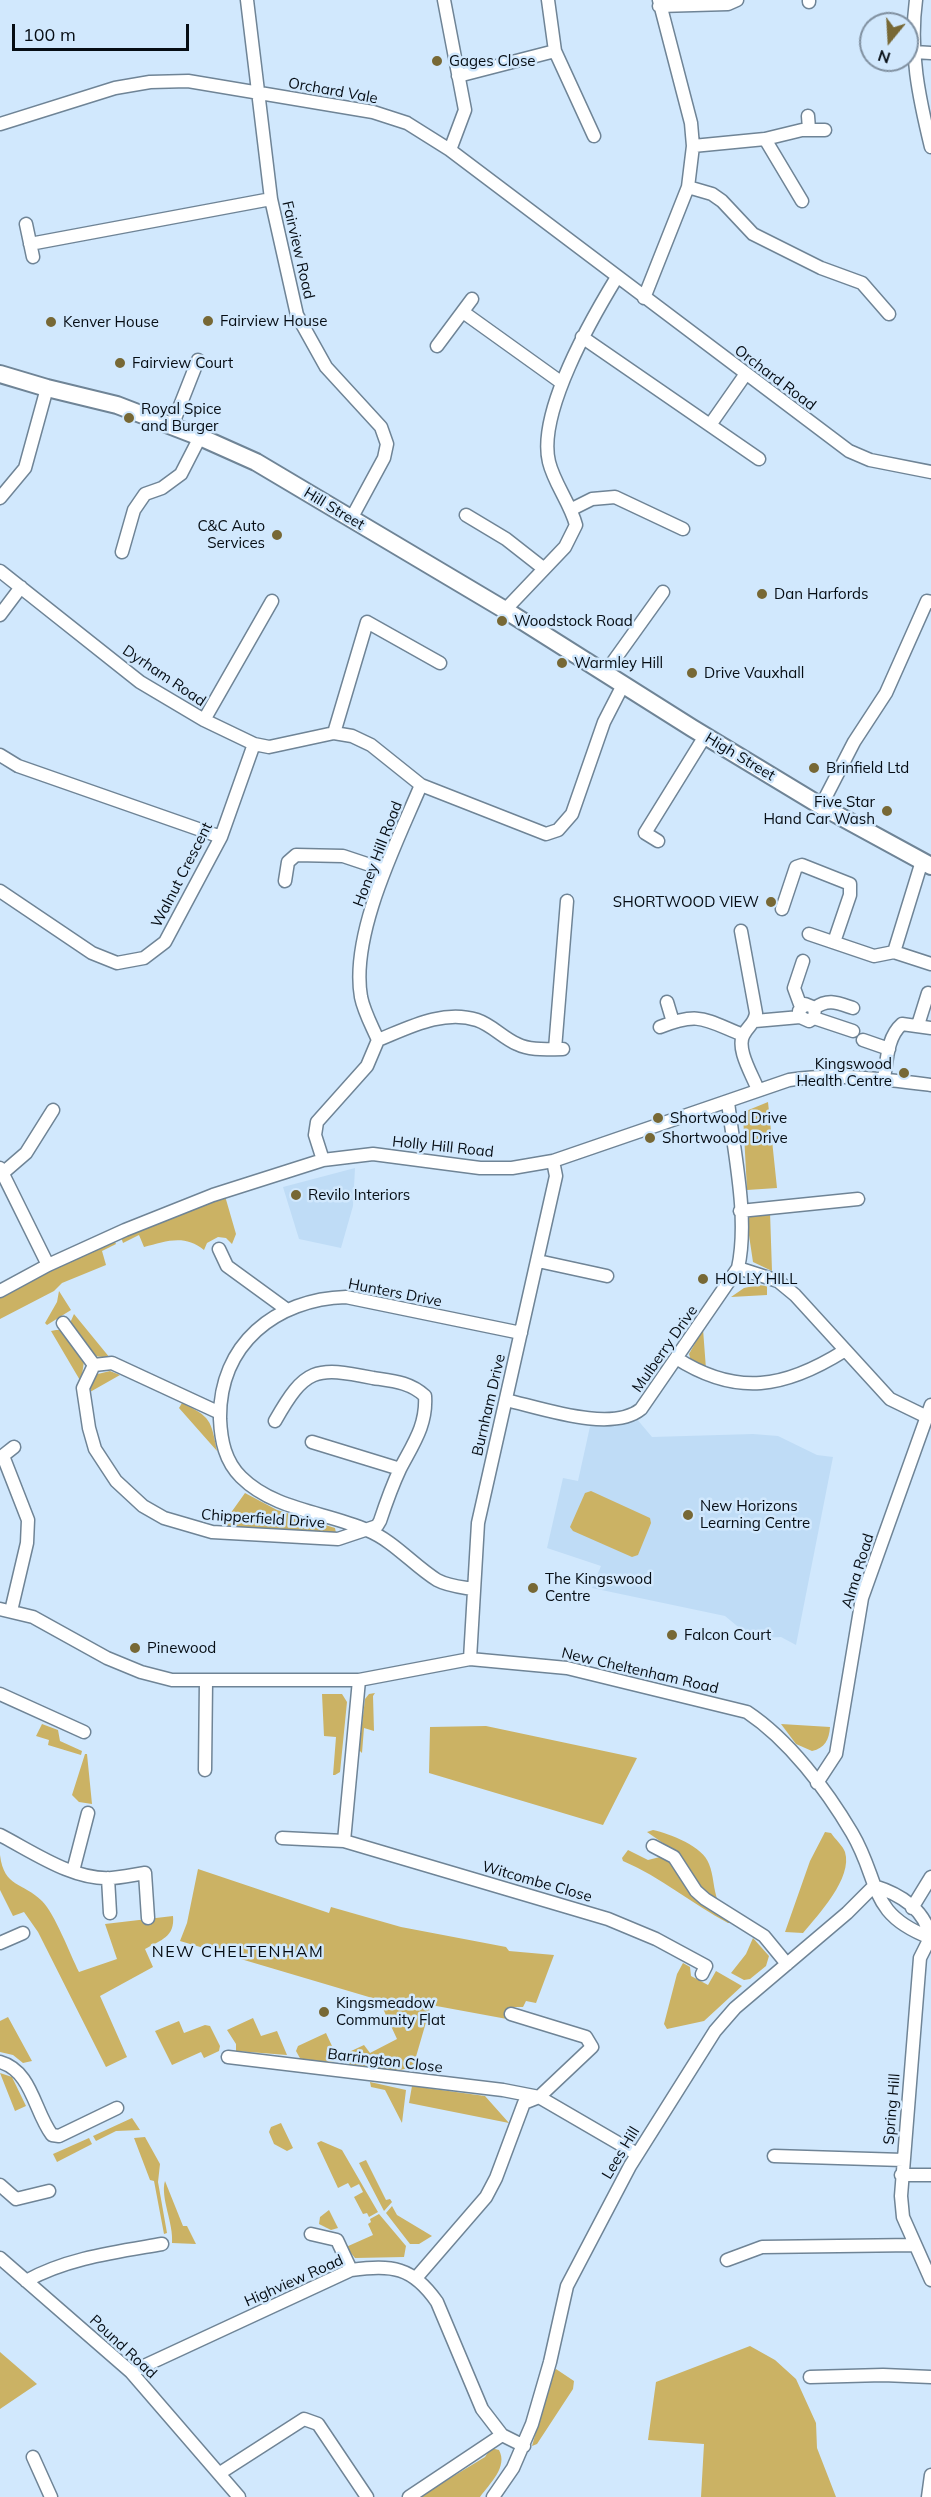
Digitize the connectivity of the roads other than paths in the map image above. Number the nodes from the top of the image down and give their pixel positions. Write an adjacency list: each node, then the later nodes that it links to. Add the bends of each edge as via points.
1 (247, 0): 9 (street, Fairview Road)
2 (444, 0): 8 (street)
3 (548, 0): 6 (street)
4 (737, 0): 5 (street, via 728,4)
5 (659, 3): 14 (street, via 691,123)
6 (555, 51): 8 (street); 12 (street)
7 (916, 72): 15 (street)
8 (458, 76): 16 (street, via 465,110)
9 (258, 93): 10 (street, Orchard Vale, via 188,81 150,82 73,99); 16 (street, Orchard Vale, via 373,112 407,123); 18 (street, Fairview Road)
10 (0, 124)
11 (825, 130): 13 (street, via 808,122)
12 (594, 136)
13 (765, 139): 14 (street); 19 (street)
14 (693, 146): 17 (street)
15 (931, 147)
16 (450, 150): 23 (street, Orchard Vale)
17 (688, 187): 24 (street); 27 (street, via 722,201 753,234 821,268 862,283)
18 (271, 199): 21 (street); 43 (street, Fairview Road, via 297,315 326,367 381,427 387,444 384,458)
19 (802, 201)
20 (26, 224): 21 (street)
21 (30, 244): 22 (street)
22 (33, 257)
23 (617, 278): 24 (street, Orchard Road); 28 (street)
24 (644, 298): 32 (street, Orchard Road)
25 (472, 299): 26 (street)
26 (463, 312): 29 (street); 33 (street)
27 (889, 314)
28 (582, 337): 33 (street); 35 (street)
29 (437, 346)
30 (198, 360): 36 (street)
31 (0, 374): 34 (main road, Hill Street)
32 (745, 375): 35 (street); 39 (street, Orchard Road, via 849,451 870,460)
33 (562, 383): 41 (street, via 550,429 549,462)
34 (46, 388): 36 (main road, Hill Street, via 117,405); 40 (street, via 26,468)
35 (710, 425): 38 (street)
36 (172, 426): 37 (main road, Hill Street)
37 (200, 437): 43 (main road, Hill Street, via 256,462); 45 (street, via 181,474 162,488 145,494 134,510)
38 (759, 459)
39 (931, 472)
40 (0, 498)
41 (572, 508): 44 (street, via 592,499 615,497); 46 (street, via 576,525 571,539)
42 (466, 515): 46 (street)
43 (351, 519): 52 (main road, Hill Street)
44 (683, 529)
45 (122, 552)
46 (543, 568): 52 (street)
47 (0, 571): 48 (street, Dyrham Road)
48 (21, 588): 53 (street); 58 (street, Dyrham Road, via 140,682)
49 (663, 592): 55 (street)
50 (272, 601): 58 (street)
51 (931, 602): 64 (street, via 927,601 886,693 854,742)
52 (505, 610): 55 (main road, Hill Street)
53 (0, 615)
54 (440, 663): 59 (street, via 367,622)
55 (605, 673): 56 (main road, Hill Street)
56 (623, 685): 57 (main road, Hill Street); 63 (street, via 604,722 572,814 558,830 546,834 533,831)
57 (644, 698): 60 (main road, High Street)
58 (204, 720): 61 (street, Dyrham Road)
59 (334, 733): 61 (street, Dyrham Road, via 269,747); 63 (street, via 371,745)
60 (705, 736): 64 (main road, High Street); 66 (street, via 645,833)
61 (254, 744): 65 (street, Walnut Crescent)
62 (0, 755): 65 (street, via 18,766)
63 (421, 785): 68 (street, Honey Hill Road)
64 (821, 806): 67 (main road, High Street)
65 (221, 837): 70 (street, Walnut Crescent, via 165,942 144,958 117,963 92,952)
66 (658, 841)
67 (927, 863): 76 (street)
68 (385, 870): 69 (street, via 343,856 296,855 288,862); 91 (street, Honey Hill Road, via 368,924 360,976 362,997)
69 (285, 881)
70 (0, 891)
71 (567, 901): 91 (street, via 559,1049 529,1048 477,1020 451,1016 423,1022)
72 (782, 909): 75 (street, via 795,867 802,865 850,884)
73 (741, 931): 84 (street)
74 (809, 934): 75 (street)
75 (834, 942): 76 (street, via 874,957)
76 (894, 952): 78 (street)
77 (803, 962): 82 (street, via 794,988)
78 (931, 964)
79 (928, 993): 86 (street)
80 (667, 1002): 85 (street)
81 (853, 1008): 83 (street, via 829,1001 822,1002)
82 (800, 1012): 83 (street, via 809,1021); 84 (street)
83 (814, 1013): 89 (street)
84 (755, 1021): 90 (street)
85 (673, 1022): 87 (street); 90 (street, via 701,1018)
86 (918, 1025): 88 (street); 93 (street, via 902,1024)
87 (660, 1027)
88 (931, 1028)
89 (853, 1031)
90 (742, 1035): 96 (street, via 741,1045)
91 (378, 1040): 99 (street, via 367,1066 317,1122 315,1135)
92 (863, 1040): 93 (street)
93 (889, 1048): 94 (street)
94 (884, 1079): 95 (street, Holly Hill Road); 96 (street, Holly Hill Road, via 820,1075)
95 (931, 1085)
96 (758, 1090): 97 (street, Holly Hill Road)
97 (728, 1102): 100 (street, Holly Hill Road); 103 (street, Mulberry Drive)
98 (53, 1110): 101 (street, via 26,1153)
99 (323, 1160): 100 (street, Holly Hill Road, via 374,1154 480,1168 512,1168); 106 (street, Holly Hill Road, via 213,1195)
100 (553, 1161): 105 (street, Burnham Drive, via 556,1176)
101 (2, 1170): 106 (street)
102 (858, 1200): 103 (street)
103 (740, 1211): 107 (street, Mulberry Drive, via 742,1252)
104 (219, 1249): 110 (street, via 227,1266)
105 (538, 1260): 108 (street); 112 (street, Burnham Drive)
106 (48, 1265): 109 (street, Holly Hill Road)
107 (738, 1268): 113 (street, via 778,1281); 114 (street, Mulberry Drive)
108 (607, 1276)
109 (0, 1291)
110 (286, 1309): 112 (street, Hunters Drive, via 324,1298 346,1298); 118 (street, Hunters Drive, via 244,1343 223,1386)
111 (63, 1323): 115 (street)
112 (520, 1332): 116 (street, Burnham Drive)
113 (844, 1351): 114 (street, via 812,1371 766,1383 713,1378); 117 (street, via 890,1399)
114 (676, 1358): 116 (street, Mulberry Drive, via 641,1409 624,1418 606,1420)
115 (94, 1365): 118 (street, via 112,1363); 124 (street, Chipperfield Drive, via 83,1388 95,1449 116,1481 143,1506 164,1518 212,1532 338,1539)
116 (506, 1400): 125 (street, Burnham Drive, via 478,1523)
117 (928, 1410): 133 (street, Alma Road, via 862,1598 836,1754)
118 (220, 1413): 124 (street, Chipperfield Drive, via 221,1438 228,1461 256,1490)
119 (275, 1421): 123 (street, via 292,1390 316,1373 332,1370 413,1385 425,1396 426,1411 419,1436)
120 (312, 1442): 123 (street)
121 (14, 1447): 122 (street)
122 (1, 1457): 126 (street, via 28,1520 27,1543)
123 (400, 1469): 124 (street, via 380,1521)
124 (367, 1530): 125 (street, Chipperfield Drive, via 395,1546 439,1581)
125 (473, 1589): 127 (street, Burnham Drive)
126 (5, 1610): 129 (street, New Cheltenham Road, via 33,1617 141,1672 172,1680)
127 (470, 1659): 128 (street, New Cheltenham Road); 133 (street, New Cheltenham Road, via 567,1668 747,1712 767,1726)
128 (359, 1680): 129 (street, New Cheltenham Road); 137 (street)
129 (206, 1681): 132 (street)
130 (0, 1694): 131 (street)
131 (84, 1732)
132 (205, 1770)
133 (817, 1783): 142 (street, New Cheltenham Road, via 852,1832)
134 (88, 1813): 139 (street)
135 (0, 1835): 139 (street)
136 (282, 1838): 137 (street, Witcombe Close)
137 (344, 1841): 150 (street, Witcombe Close, via 608,1919 706,1966)
138 (653, 1846): 149 (street, via 674,1857 705,1899 764,1936)
139 (73, 1870): 141 (street)
140 (931, 1877): 143 (street)
141 (108, 1878): 144 (street); 145 (street, via 145,1873)
142 (874, 1886): 143 (street, via 896,1893); 147 (street, New Cheltenham Road, via 884,1908 911,1930); 149 (street, Lees Hill)
143 (912, 1908): 147 (street, via 927,1922)
144 (110, 1913)
145 (148, 1918)
146 (23, 1933): 148 (street)
147 (931, 1938): 158 (street, Spring Hill, via 920,1958)
148 (0, 1943)
149 (787, 1964): 156 (street, Lees Hill, via 735,2008 715,2031)
150 (702, 1974)
151 (511, 2014): 154 (street, via 586,2037 592,2047)
152 (228, 2057): 154 (street, Barrington Close)
153 (0, 2062): 155 (street, via 23,2075 52,2135 59,2136)
154 (539, 2097): 156 (street, Barrington Close); 169 (street, via 524,2103 486,2197)
155 (117, 2108)
156 (637, 2154): 176 (street, Lees Hill, via 567,2286 550,2362)
157 (774, 2156): 158 (street)
158 (903, 2160): 159 (street, Spring Hill)
159 (902, 2175): 160 (street); 165 (street, Spring Hill, via 903,2217)
160 (931, 2175)
161 (0, 2185): 162 (street, via 16,2199)
162 (49, 2191)
163 (311, 2234): 168 (street, via 337,2240)
164 (162, 2244): 171 (street, via 98,2255 46,2270)
165 (915, 2245): 167 (street, via 762,2247); 170 (street, Spring Hill)
166 (0, 2258): 171 (street, Pound Road)
167 (727, 2260)
168 (351, 2271): 169 (street, Highview Road, via 395,2268); 172 (street, Highview Road)
169 (416, 2278): 175 (street, Highview Road, via 437,2302 468,2382)
170 (931, 2280)
171 (26, 2281): 172 (street, Pound Road)
172 (131, 2372): 178 (street, Pound Road)
173 (810, 2377): 174 (street)
174 (931, 2377)
175 (502, 2435): 176 (street, Highview Road); 183 (street)
176 (524, 2446): 184 (street, Lees Hill)
177 (33, 2457): 180 (street)
178 (220, 2473): 181 (street, Pound Road); 182 (street, via 304,2419 318,2424)
179 (931, 2475): 185 (street)
180 (51, 2497)
181 (239, 2497)
182 (367, 2497)
183 (409, 2497)
184 (493, 2497)
185 (928, 2497)

